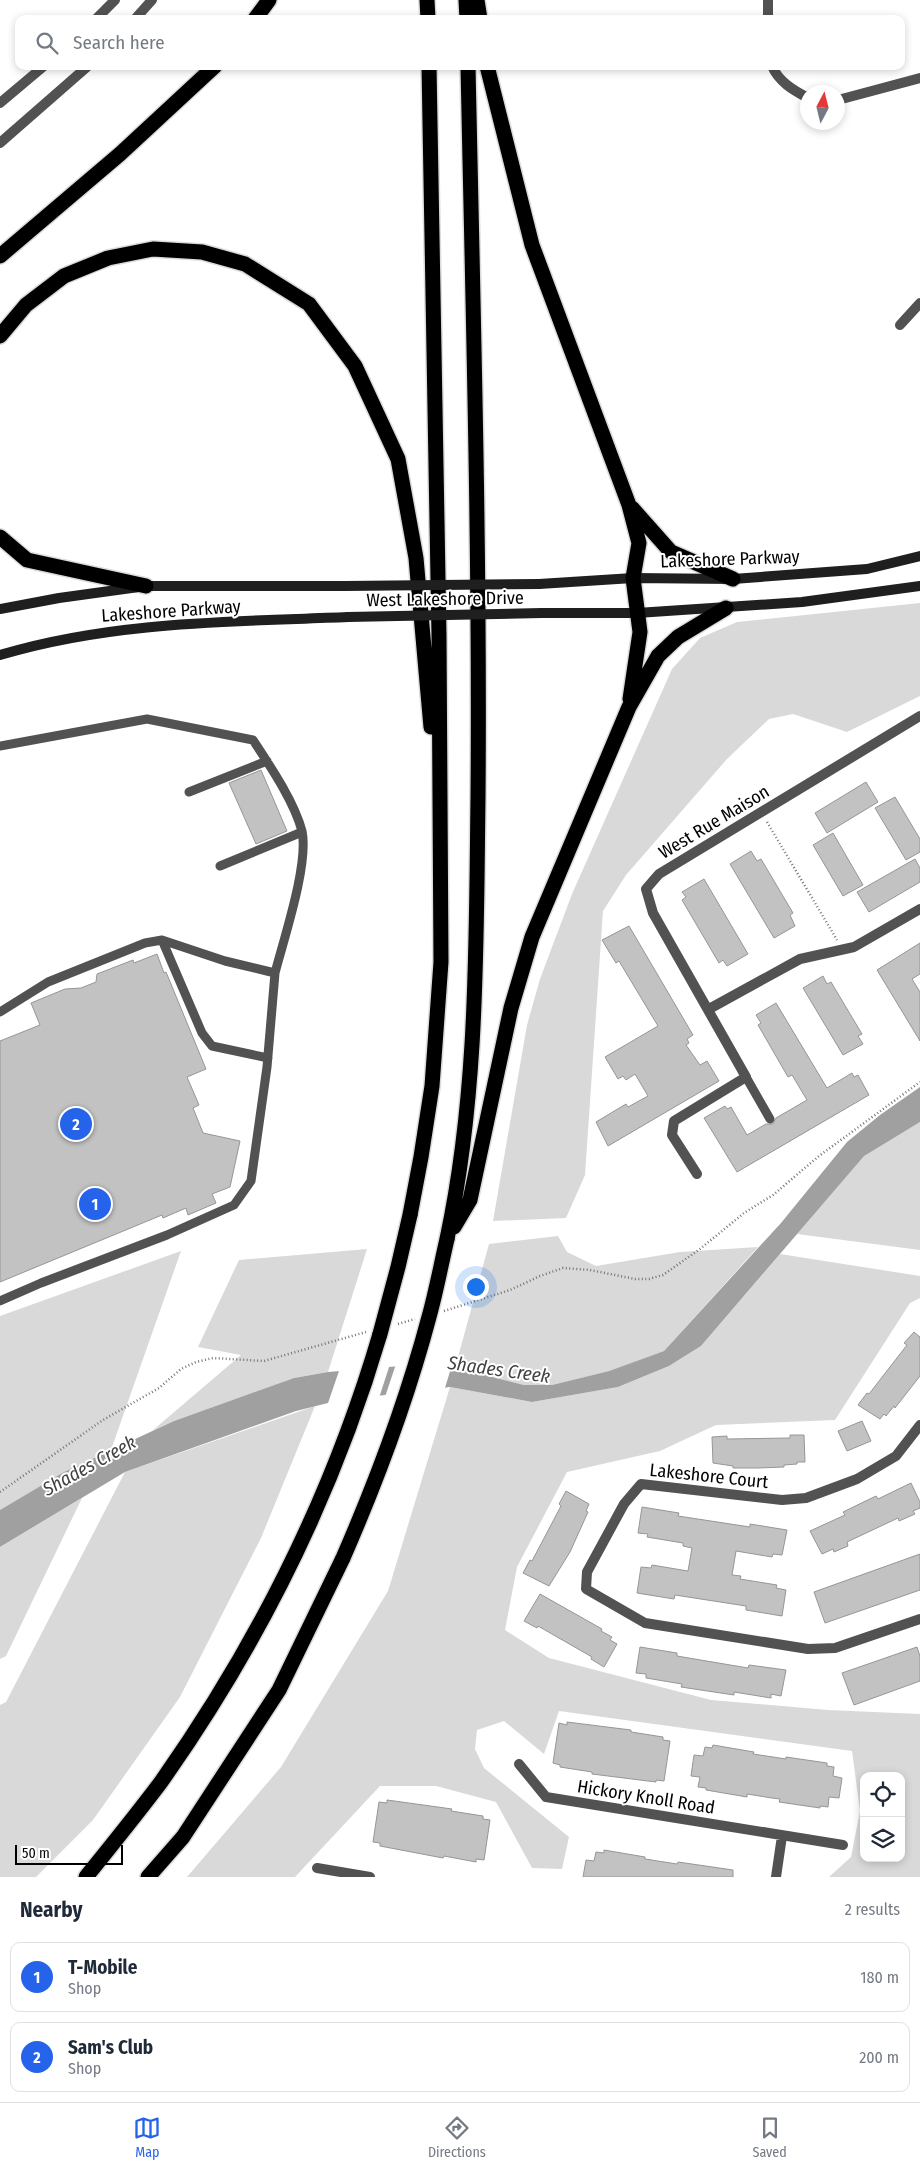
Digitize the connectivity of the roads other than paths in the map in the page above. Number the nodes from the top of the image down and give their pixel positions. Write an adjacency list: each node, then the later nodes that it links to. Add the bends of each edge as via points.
1 (115, 0): 8 (street)
2 (152, 0): 9 (street)
3 (269, 0): 10 (highway)
4 (427, 0): 11 (highway)
5 (466, 0): 12 (highway)
6 (477, 0): 13 (highway)
7 (768, 0): 14 (street)
8 (100, 15)
9 (139, 15)
10 (258, 15)
11 (428, 15)
12 (467, 15)
13 (479, 15)
14 (768, 15)
15 (39, 70): 25 (street)
16 (83, 70): 26 (street)
17 (211, 70): 27 (highway, via 120,154)
18 (428, 70): 50 (highway)
19 (468, 70): 62 (highway, via 479,632 476,938 467,1110)
20 (488, 70): 31 (highway, via 532,244)
21 (774, 70): 23 (street, via 777,77)
22 (920, 78): 24 (street)
23 (800, 94)
24 (845, 98)
25 (0, 103)
26 (0, 143)
27 (0, 256)
28 (920, 303): 29 (street)
29 (900, 325)
30 (0, 336): 50 (highway, via 26,304 64,276 108,258 153,249 202,252 245,264 309,304 355,366 398,459 416,558)
31 (629, 505): 34 (highway, via 639,543); 35 (highway, via 671,552)
32 (0, 537): 37 (highway, via 27,560)
33 (920, 556): 35 (main road, Lakeshore Parkway, via 867,568)
34 (633, 578): 35 (main road, Lakeshore Parkway); 36 (main road, Lakeshore Parkway); 42 (highway)
35 (733, 579)
36 (540, 584): 38 (main road, West Lakeshore Drive, bridge)
37 (146, 586): 38 (main road, Lakeshore Parkway); 41 (main road, Lakeshore Parkway)
38 (345, 586)
39 (920, 586): 40 (main road, via 802,602)
40 (726, 608): 42 (main road); 45 (highway, via 678,636 658,656)
41 (0, 609)
42 (637, 613): 43 (main road, West Lakeshore Drive, bridge); 45 (highway, via 640,632)
43 (348, 617): 44 (main road, Lakeshore Parkway, via 134,627 56,640)
44 (0, 655)
45 (629, 708): 62 (highway, via 532,936 511,1008 470,1200)
46 (920, 716): 56 (street, West Rue Maison, via 659,874 646,889 652,912)
47 (0, 746): 48 (lane, via 147,719 253,740)
48 (267, 761): 49 (lane); 51 (lane, via 296,813)
49 (189, 792)
50 (440, 802): 70 (highway, bridge, via 441,942 428,1113 398,1267 362,1390 317,1506 260,1622 188,1742)
51 (302, 832): 52 (lane); 55 (lane, via 303,852 297,889)
52 (220, 866)
53 (920, 909): 56 (street, via 854,947 800,959)
54 (162, 940): 55 (lane); 57 (lane, via 145,943 48,982); 58 (lane, via 202,1034 212,1046)
55 (275, 973): 58 (lane)
56 (709, 1009): 59 (street, West Rue Maison)
57 (0, 1012)
58 (268, 1058): 63 (lane, via 251,1181 234,1205)
59 (746, 1077): 60 (lane); 61 (street, via 674,1121 672,1135)
60 (770, 1119)
61 (697, 1174)
62 (447, 1239): 71 (highway, bridge, via 429,1316 401,1410 374,1488 343,1558 279,1690 183,1836)
63 (0, 1301)
64 (920, 1425): 65 (street, Lakeshore Court, via 896,1456 857,1479 806,1498 782,1500 641,1484 624,1504 587,1572 586,1589 645,1623 808,1649 835,1648)
65 (920, 1619)
66 (520, 1764): 67 (street, Hickory Knoll Road, via 546,1797)
67 (782, 1836): 68 (street, Hickory Knoll Road); 73 (street)
68 (843, 1845)
69 (317, 1868): 72 (street)
70 (86, 1877)
71 (148, 1877)
72 (370, 1877)
73 (776, 1877)

